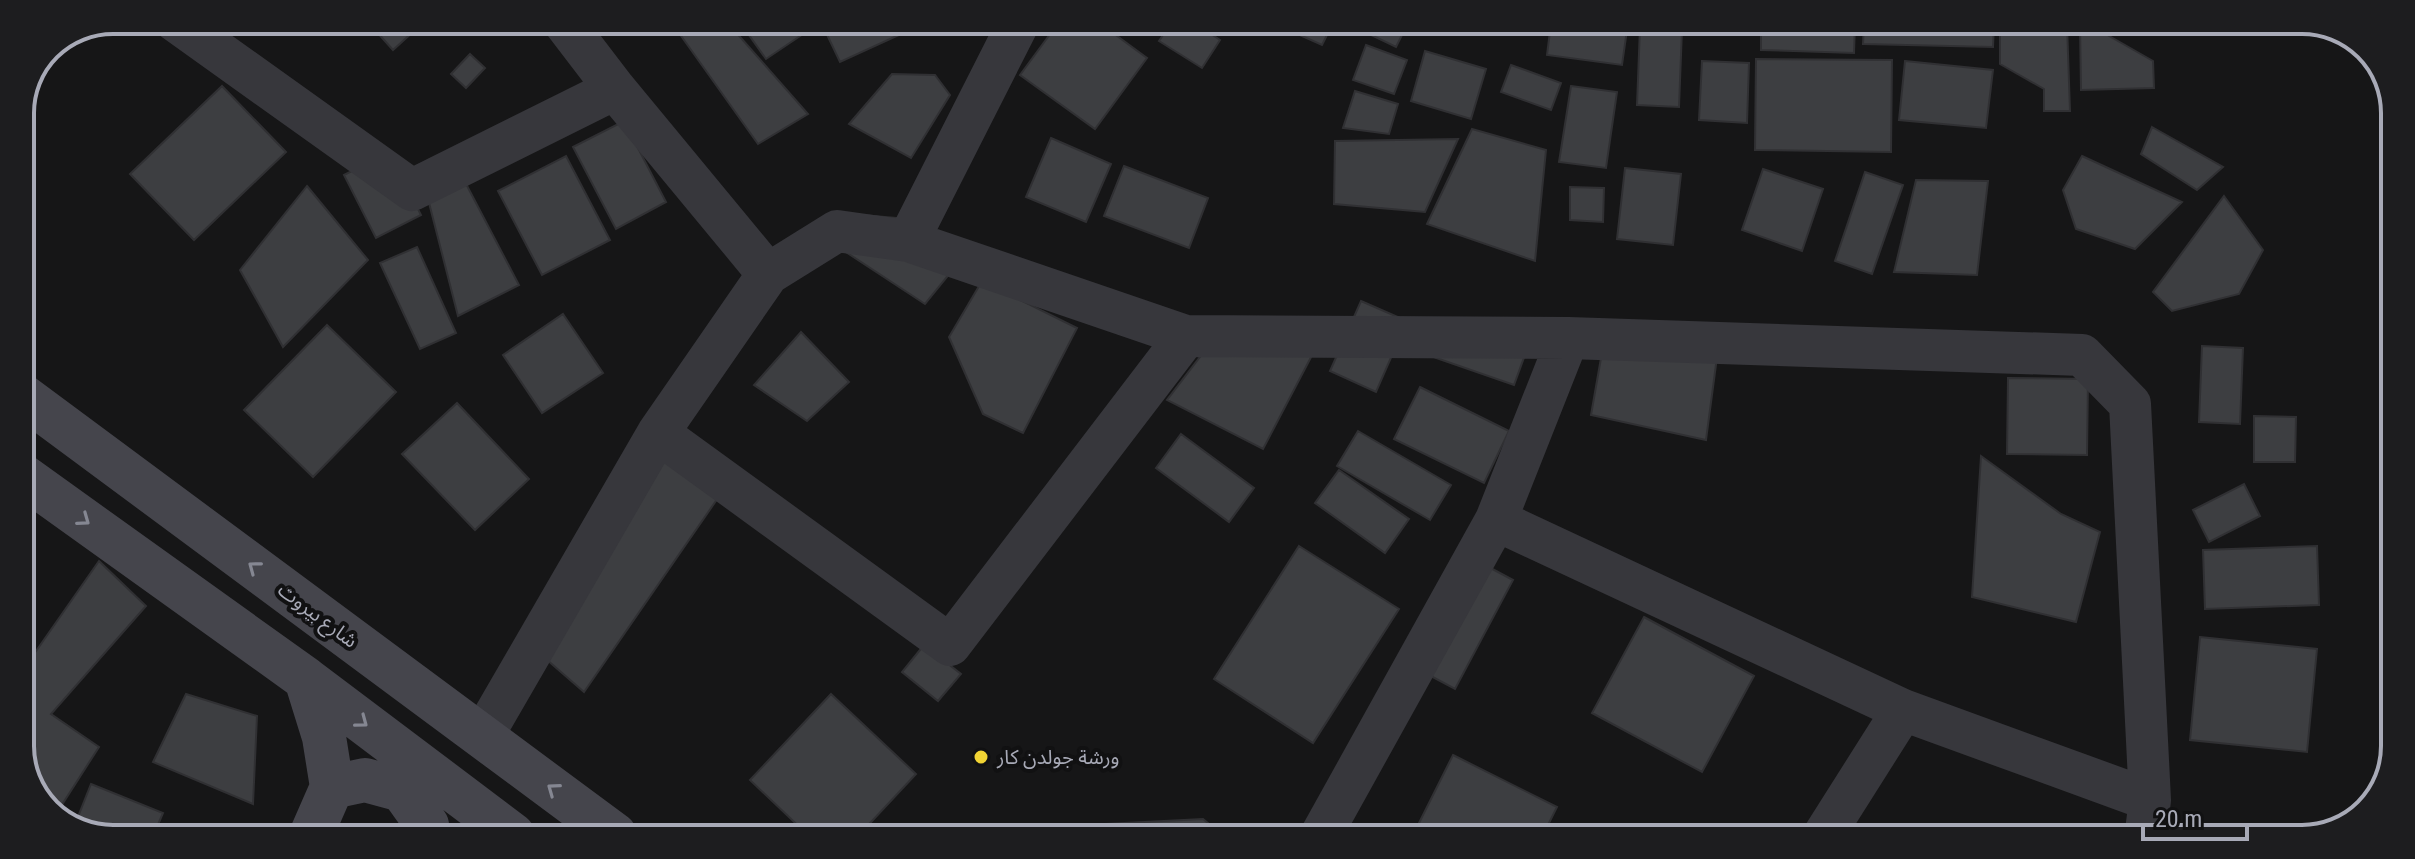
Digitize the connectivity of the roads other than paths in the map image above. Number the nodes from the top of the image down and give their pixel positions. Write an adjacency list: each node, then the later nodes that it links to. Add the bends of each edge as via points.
1 (194, 34): 4 (street, via 412,190)
2 (573, 34): 4 (street)
3 (1013, 34): 5 (street)
4 (615, 89): 6 (street)
5 (908, 241): 6 (street, via 837,231); 7 (street)
6 (768, 274): 10 (street)
7 (1186, 336): 8 (street); 10 (street, via 950,645)
8 (1568, 338): 12 (street); 17 (street, via 2082,355 2130,404)
9 (34, 404): 15 (main road, شارع بيروت, one-way to 9)
10 (658, 433): 15 (street)
11 (34, 484): 13 (main road, one-way to 13)
12 (1496, 520): 14 (street); 22 (street)
13 (306, 679): 16 (main road); 20 (main road, one-way to 20)
14 (1903, 710): 17 (street); 23 (street)
15 (482, 737): 21 (main road, شارع بيروت, one-way to 15)
16 (332, 787): 18 (main road); 19 (main road, via 365,780 402,790)
17 (2147, 820)
18 (315, 825)
19 (427, 825)
20 (500, 825)
21 (601, 825)
22 (1327, 825)
23 (1830, 825)

